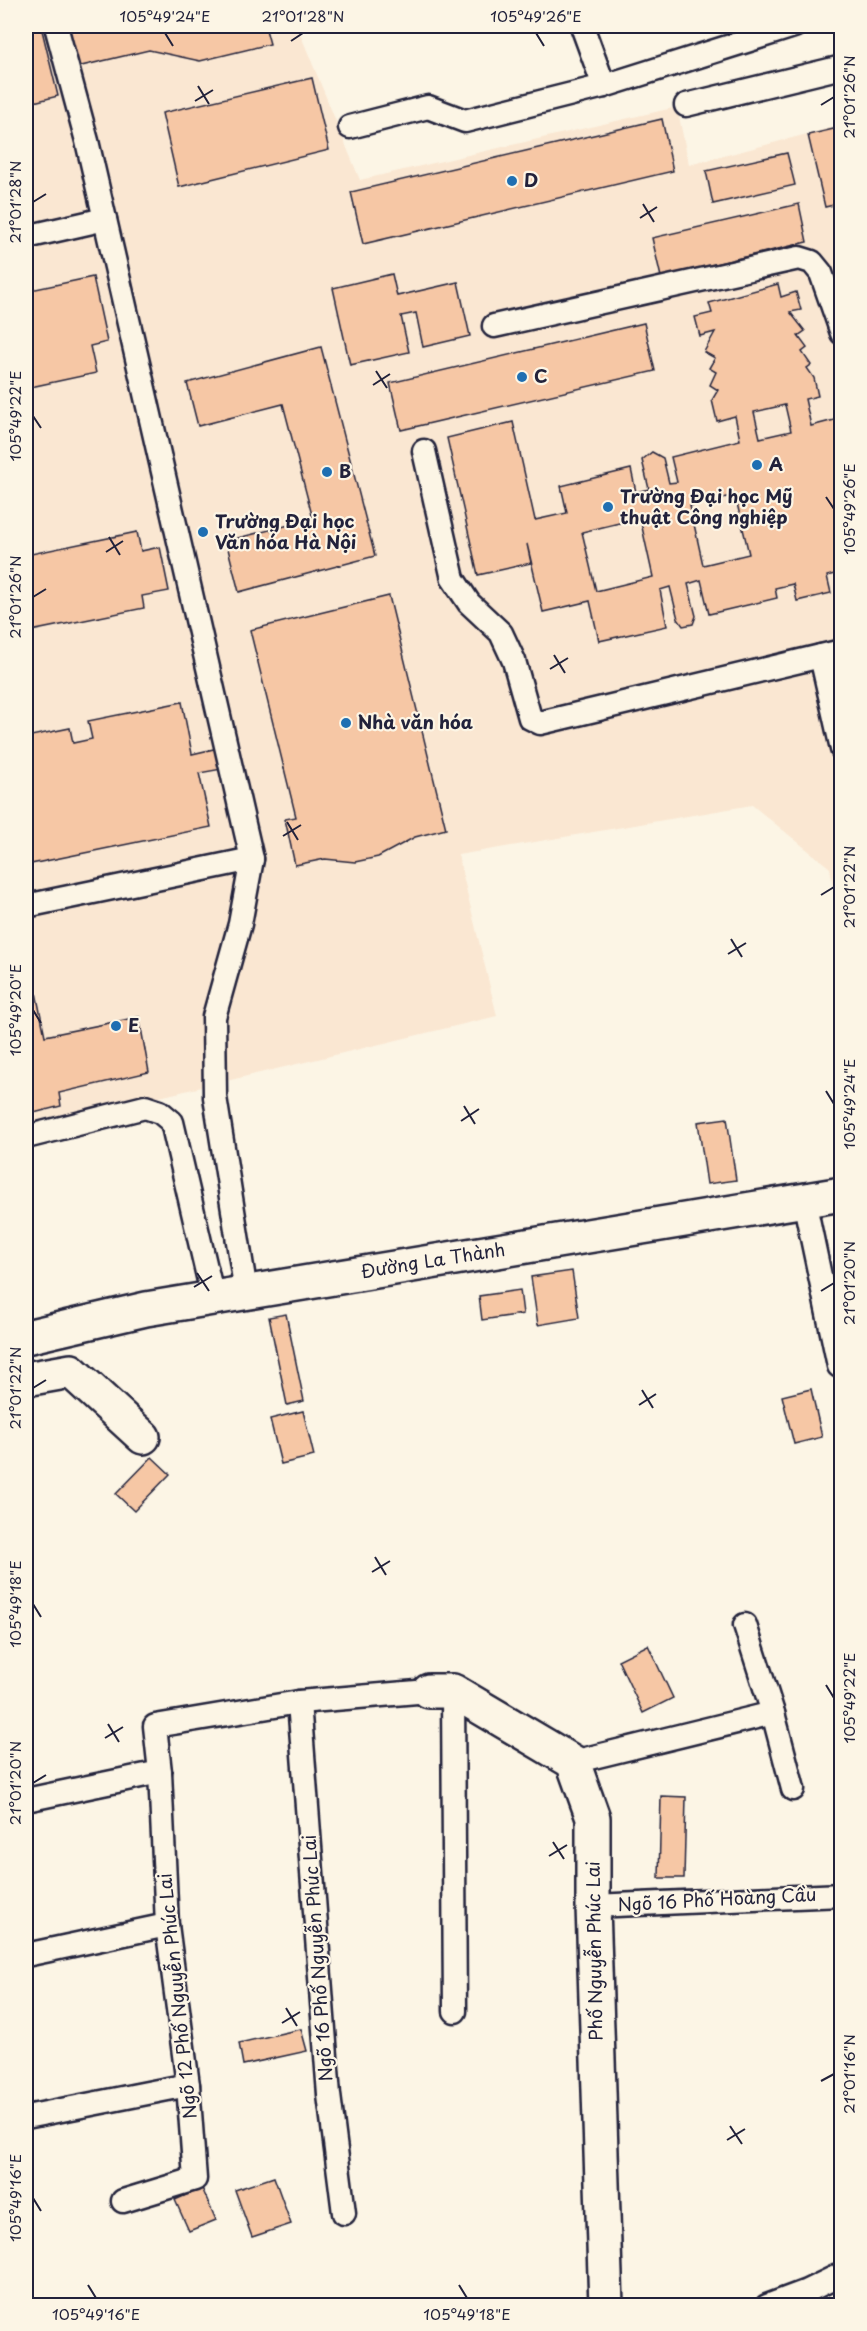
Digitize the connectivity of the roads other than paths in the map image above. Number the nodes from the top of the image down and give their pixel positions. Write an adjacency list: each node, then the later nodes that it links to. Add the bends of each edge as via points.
1 (56, 26): 9 (lane)
2 (582, 26): 6 (lane)
3 (794, 26): 4 (lane)
4 (765, 29): 6 (lane)
5 (842, 67): 7 (lane)
6 (604, 86): 8 (lane, via 465,121 428,107)
7 (686, 105)
8 (351, 127)
9 (105, 219): 10 (lane); 16 (lane)
10 (26, 237)
11 (494, 326): 12 (lane, via 800,258 812,262 821,273)
12 (842, 333)
13 (424, 451): 14 (lane, via 453,579 469,603 501,633 514,661 530,718 540,723)
14 (831, 653): 15 (lane)
15 (842, 749)
16 (252, 859): 17 (lane); 21 (lane, via 240,924 214,1017 215,1097)
17 (26, 906)
18 (26, 1137): 22 (lane, via 145,1107 172,1122)
19 (842, 1194): 20 (street, Đường La Thành)
20 (804, 1200): 21 (street, Đường La Thành); 24 (lane)
21 (246, 1292): 22 (street, Đường La Thành)
22 (213, 1298): 23 (street, Đường La Thành)
23 (26, 1337)
24 (840, 1366)
25 (26, 1379): 26 (street, via 71,1371)
26 (143, 1437)
27 (745, 1625): 30 (lane)
28 (441, 1691): 29 (lane, Ngõ 12 Phố Nguyễn Phúc Lai); 31 (street); 39 (lane)
29 (299, 1702): 32 (lane, Ngõ 12 Phố Nguyễn Phúc Lai, via 155,1726); 43 (lane, Ngõ 16 Phố Nguyễn Phúc Lai, via 329,2095)
30 (773, 1713): 31 (lane); 33 (lane)
31 (573, 1762): 36 (street, Phố Nguyễn Phúc Lai, via 593,1818)
32 (160, 1772): 34 (lane); 37 (lane, Ngõ 12 Phố Nguyễn Phúc Lai)
33 (793, 1789)
34 (26, 1800)
35 (842, 1894): 36 (lane, Ngõ 16 Phố Hoàng Cầu)
36 (593, 1906): 45 (street, Phố Nguyễn Phúc Lai)
37 (167, 1925): 38 (lane); 40 (lane, Ngõ 12 Phố Nguyễn Phúc Lai)
38 (26, 1955)
39 (455, 2011)
40 (188, 2085): 41 (lane); 42 (lane, Ngõ 12 Phố Nguyễn Phúc Lai, via 195,2179)
41 (26, 2117)
42 (123, 2201)
43 (344, 2213)
44 (842, 2274): 46 (lane)
45 (602, 2304)
46 (767, 2306)

